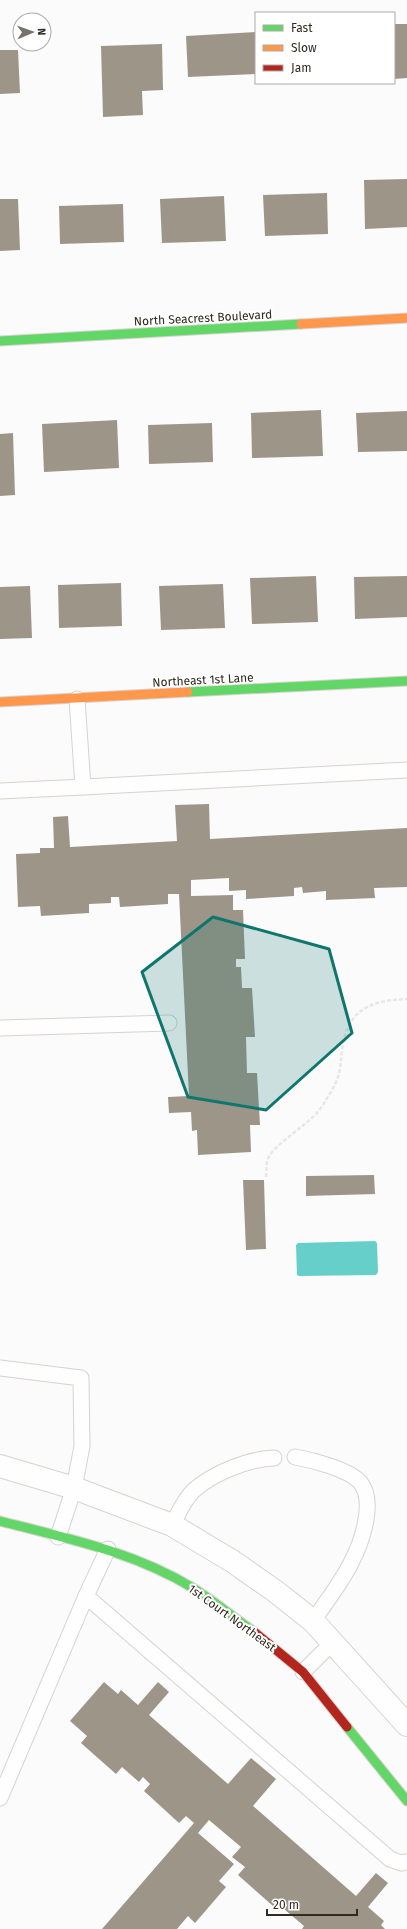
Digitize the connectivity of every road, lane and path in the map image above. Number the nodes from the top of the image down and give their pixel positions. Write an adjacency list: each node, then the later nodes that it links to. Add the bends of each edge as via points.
1 (407, 318): 2 (street, North Seacrest Boulevard)
2 (0, 341)
3 (407, 681): 4 (street, Northeast 1st Lane)
4 (78, 698): 5 (street, Northeast 1st Lane); 7 (lane)
5 (0, 702)
6 (407, 770): 7 (lane)
7 (83, 787): 8 (lane)
8 (0, 791)
9 (407, 999): 12 (path, via 376,1003 364,1008 356,1016 349,1025 344,1040 340,1075 332,1090 317,1113 272,1152 267,1160)
10 (169, 1023): 11 (lane)
11 (0, 1028)
12 (266, 1177)
13 (0, 1368): 17 (lane, via 81,1378 82,1446)
14 (295, 1457): 23 (lane, via 347,1473 359,1481 366,1491 368,1506 365,1526 352,1562)
15 (274, 1458): 19 (lane, via 256,1459 239,1464 204,1483 192,1492)
16 (0, 1466): 17 (street)
17 (74, 1488): 19 (street); 20 (lane)
18 (0, 1521): 20 (street, 1st Court Northeast)
19 (172, 1525): 23 (street, via 232,1561)
20 (58, 1537): 21 (street, 1st Court Northeast)
21 (108, 1549): 22 (lane); 25 (street, 1st Court Northeast, via 150,1566 193,1588 269,1643)
22 (86, 1596): 27 (lane); 29 (lane, via 390,1859 401,1863)
23 (313, 1622): 24 (street)
24 (333, 1642): 25 (lane); 26 (street)
25 (303, 1672): 28 (street, 1st Court Northeast)
26 (407, 1725)
27 (0, 1798)
28 (407, 1801)
29 (407, 1862)

